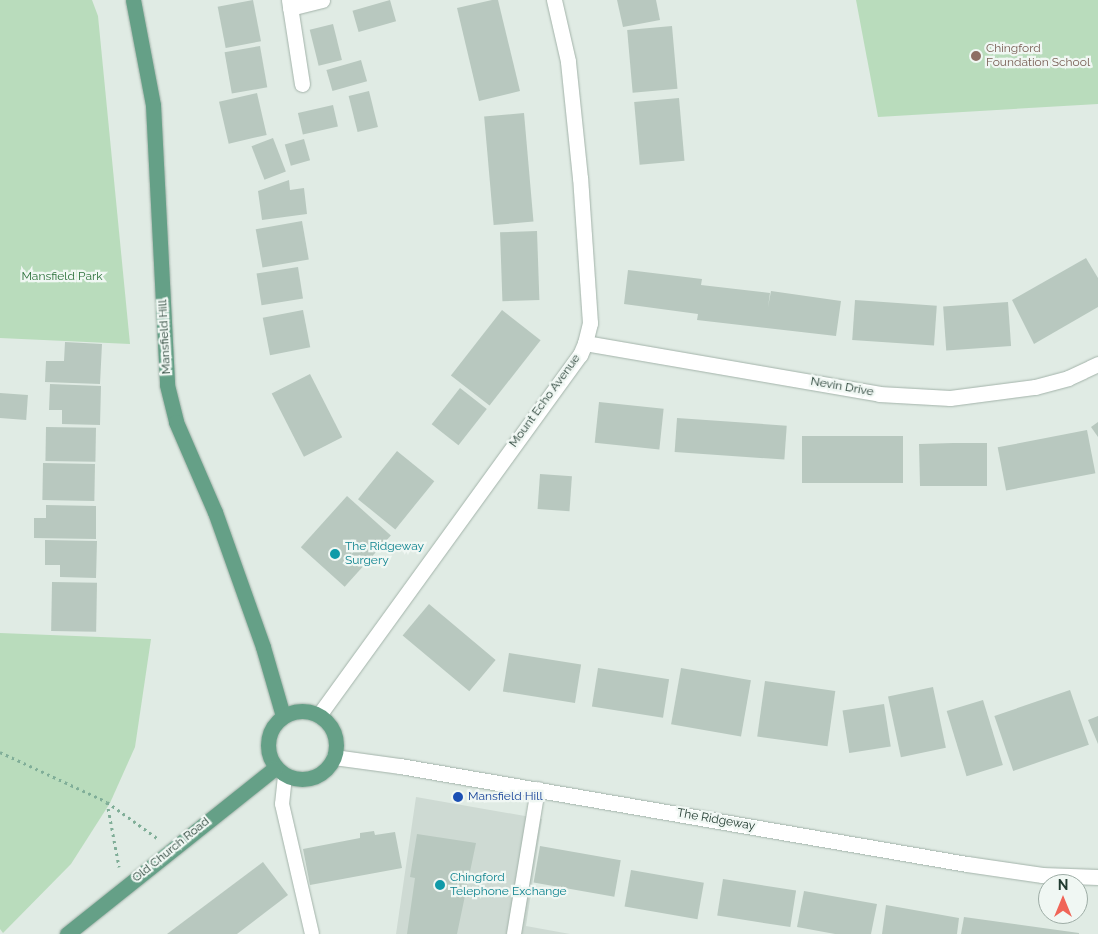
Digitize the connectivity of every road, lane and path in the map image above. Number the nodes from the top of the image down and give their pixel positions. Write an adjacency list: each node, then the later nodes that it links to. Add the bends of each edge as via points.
1 (133, 0): 9 (main road, Mansfield Hill, via 153,105 168,385 176,422 214,512 263,646)
2 (322, 0): 4 (street)
3 (554, 0): 6 (street, Mount Echo Avenue, via 568,61 580,178 590,323)
4 (289, 4): 5 (street)
5 (302, 84)
6 (584, 343): 7 (street, Nevin Drive, via 879,394 950,398 1036,387 1068,378); 8 (street, Mount Echo Avenue, via 580,355)
7 (1098, 364)
8 (319, 715): 9 (main road, via 297,711); 11 (main road, via 335,736)
9 (282, 716): 12 (main road, via 271,729 267,744)
10 (0, 752): 14 (path)
11 (334, 757): 12 (main road, via 319,775 304,780); 13 (street, The Ridgeway)
12 (280, 772): 15 (main road, Old Church Road); 19 (lane, via 282,804)
13 (538, 789): 16 (street, The Ridgeway, via 967,864 1042,875); 20 (lane)
14 (107, 802): 15 (path); 17 (path)
15 (171, 849): 17 (main road, Old Church Road)
16 (1098, 877)
17 (124, 888): 18 (main road, Old Church Road)
18 (67, 934)
19 (312, 934)
20 (514, 934)

